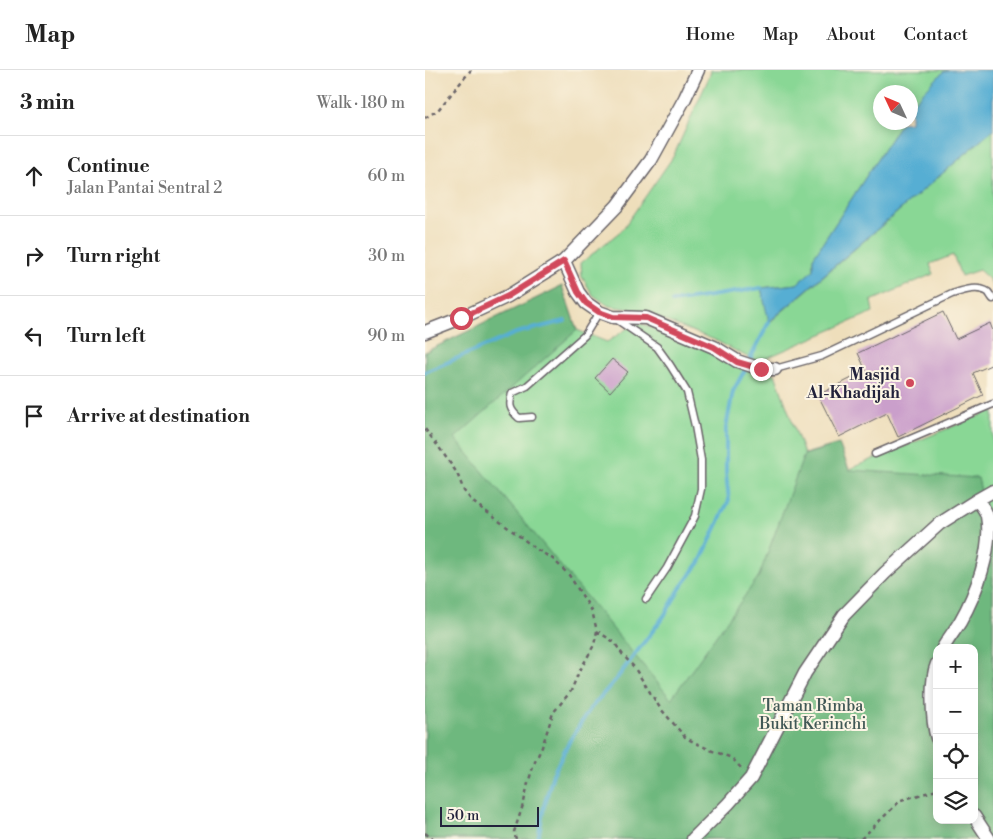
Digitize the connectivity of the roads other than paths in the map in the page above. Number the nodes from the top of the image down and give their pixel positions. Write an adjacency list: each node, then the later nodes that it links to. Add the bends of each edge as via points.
1 (689, 70): 3 (street)
2 (698, 70): 3 (street)
3 (685, 98): 4 (street, via 651,160 617,206)
4 (564, 261): 6 (street, via 578,292); 8 (street, via 508,296)
5 (993, 299): 9 (lane, via 988,292 977,289 952,294 822,356)
6 (599, 312): 7 (street); 11 (lane, via 585,335 527,386 512,393 512,412 519,418)
7 (613, 317): 9 (street, via 646,318 714,347 737,362 761,369); 15 (lane, via 657,347 683,385 701,460 701,489 695,516)
8 (425, 332)
9 (775, 369)
10 (993, 404): 12 (lane)
11 (532, 417)
12 (875, 454)
13 (993, 491): 14 (street)
14 (977, 500): 16 (street, via 987,515 990,536 985,563 976,589); 20 (street, via 939,524 844,615 805,673 751,778)
15 (646, 599)
16 (946, 644)
17 (934, 689): 18 (street)
18 (936, 734)
19 (978, 822): 21 (street)
20 (693, 839)
21 (989, 839)

